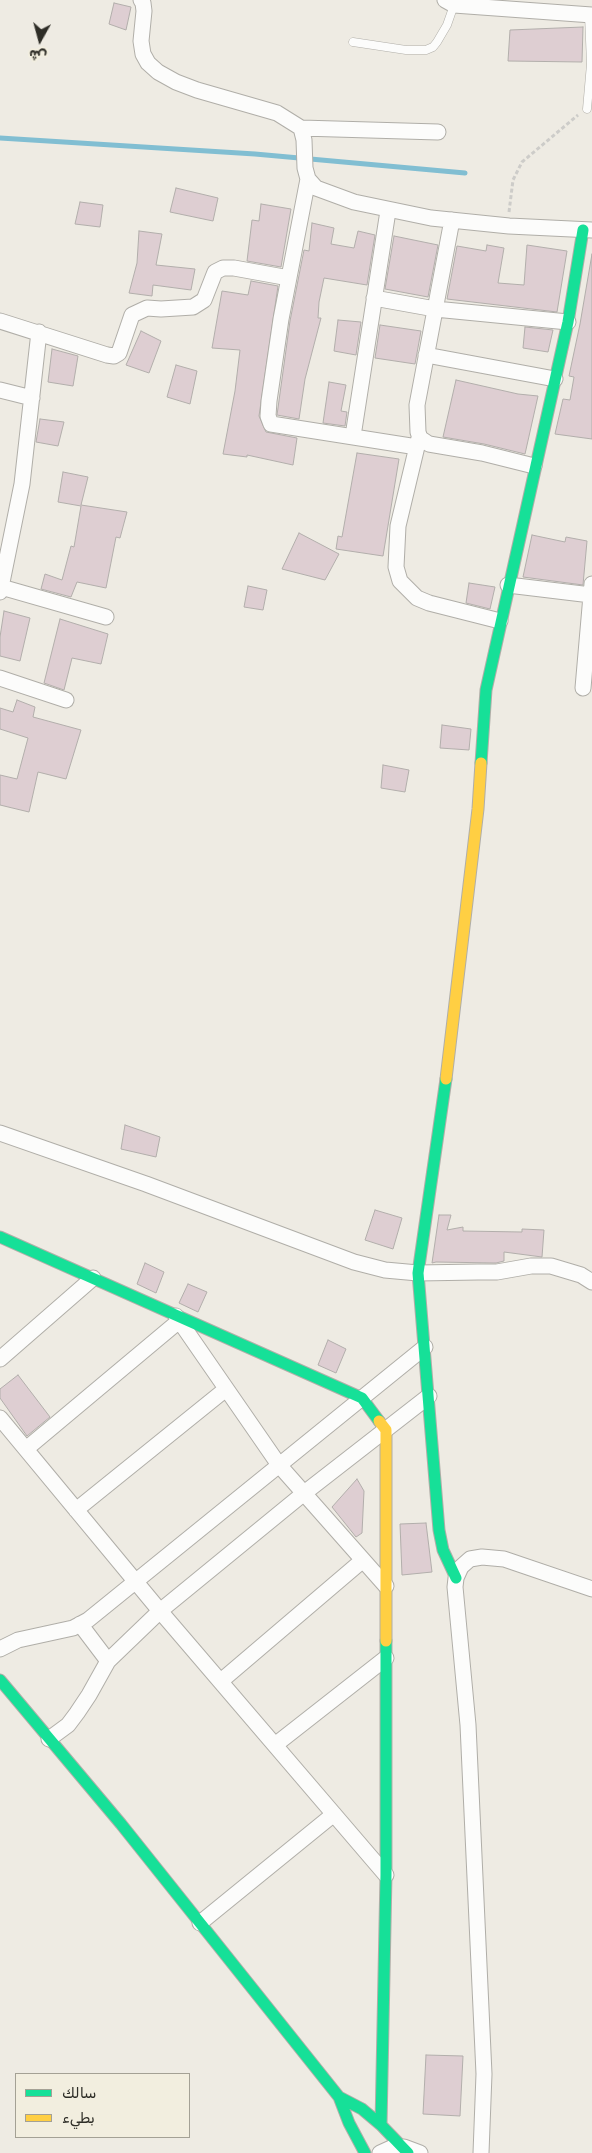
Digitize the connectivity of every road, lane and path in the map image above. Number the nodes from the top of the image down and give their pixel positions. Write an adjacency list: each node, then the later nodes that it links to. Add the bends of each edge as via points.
1 (140, 0): 6 (street, via 144,11 143,54 148,64 158,72 197,90 277,113)
2 (450, 2): 3 (street); 4 (lane, via 447,25 433,47 426,50)
3 (591, 15): 5 (lane)
4 (353, 42)
5 (587, 109): 11 (path, via 531,153 516,171 510,197)
6 (301, 128): 7 (street); 8 (street)
7 (438, 132)
8 (308, 179): 9 (street, via 316,188 326,192); 13 (street)
9 (388, 210): 10 (street); 14 (street)
10 (452, 220): 11 (street); 15 (street)
11 (509, 226): 12 (street)
12 (587, 230): 17 (street)
13 (289, 278): 18 (street, via 223,268 215,272 204,300 193,307 147,308 132,316 120,353 114,356); 23 (street, via 269,401 271,424)
14 (374, 298): 15 (street); 23 (street)
15 (435, 309): 17 (street); 19 (street)
16 (0, 321): 18 (street)
17 (568, 322): 20 (street)
18 (39, 332): 22 (street)
19 (426, 355): 20 (street); 24 (street, via 417,404)
20 (555, 379): 25 (street)
21 (0, 390): 22 (street)
22 (32, 398): 28 (street, via 22,484)
23 (353, 436): 24 (street)
24 (418, 442): 25 (street); 30 (street, via 398,526 396,567 400,581 417,598 429,603)
25 (534, 466): 26 (street)
26 (508, 585): 27 (street); 30 (street)
27 (592, 589): 32 (street)
28 (0, 590): 29 (street)
29 (106, 617)
30 (500, 621): 36 (street, via 486,690 478,809 451,1047)
31 (0, 678): 33 (street)
32 (583, 688)
33 (66, 700)
34 (0, 1133): 36 (street, via 354,1262 385,1270)
35 (0, 1238): 37 (street)
36 (418, 1273): 38 (street, via 497,1272 551,1266 582,1275); 40 (street)
37 (93, 1278): 39 (street); 41 (street)
38 (592, 1282)
39 (176, 1317): 42 (street); 44 (street); 47 (street)
40 (426, 1347): 43 (street); 44 (street)
41 (0, 1359)
42 (226, 1389): 48 (street); 50 (street)
43 (430, 1396): 46 (street); 52 (street, via 439,1530 443,1550)
44 (362, 1398): 46 (street); 48 (street)
45 (0, 1418): 47 (street)
46 (386, 1430): 49 (street); 54 (street)
47 (26, 1450): 50 (street)
48 (278, 1466): 49 (street); 53 (street)
49 (303, 1494): 51 (street); 56 (street)
50 (76, 1510): 53 (street)
51 (363, 1560): 54 (street); 62 (street)
52 (456, 1578): 55 (street, via 460,1567 470,1559 482,1557 504,1559); 74 (street, via 468,1725 484,2054)
53 (136, 1581): 56 (street); 57 (street)
54 (386, 1586): 59 (street)
55 (592, 1589)
56 (160, 1611): 60 (street); 62 (street)
57 (80, 1624): 58 (street, via 18,1640); 60 (street)
58 (0, 1649)
59 (386, 1658): 64 (street); 66 (street)
60 (108, 1661): 63 (street, via 90,1695 68,1725)
61 (0, 1680): 63 (street)
62 (220, 1681): 64 (street)
63 (49, 1739): 67 (street)
64 (275, 1745): 65 (street)
65 (334, 1814): 66 (street); 67 (street)
66 (386, 1875): 69 (street)
67 (200, 1923): 68 (street)
68 (339, 2097): 69 (street, via 362,2109); 71 (street)
69 (381, 2125): 70 (street)
70 (406, 2150): 72 (street, via 391,2148); 73 (street)
71 (365, 2153)
72 (380, 2153)
73 (420, 2153)
74 (481, 2153)

